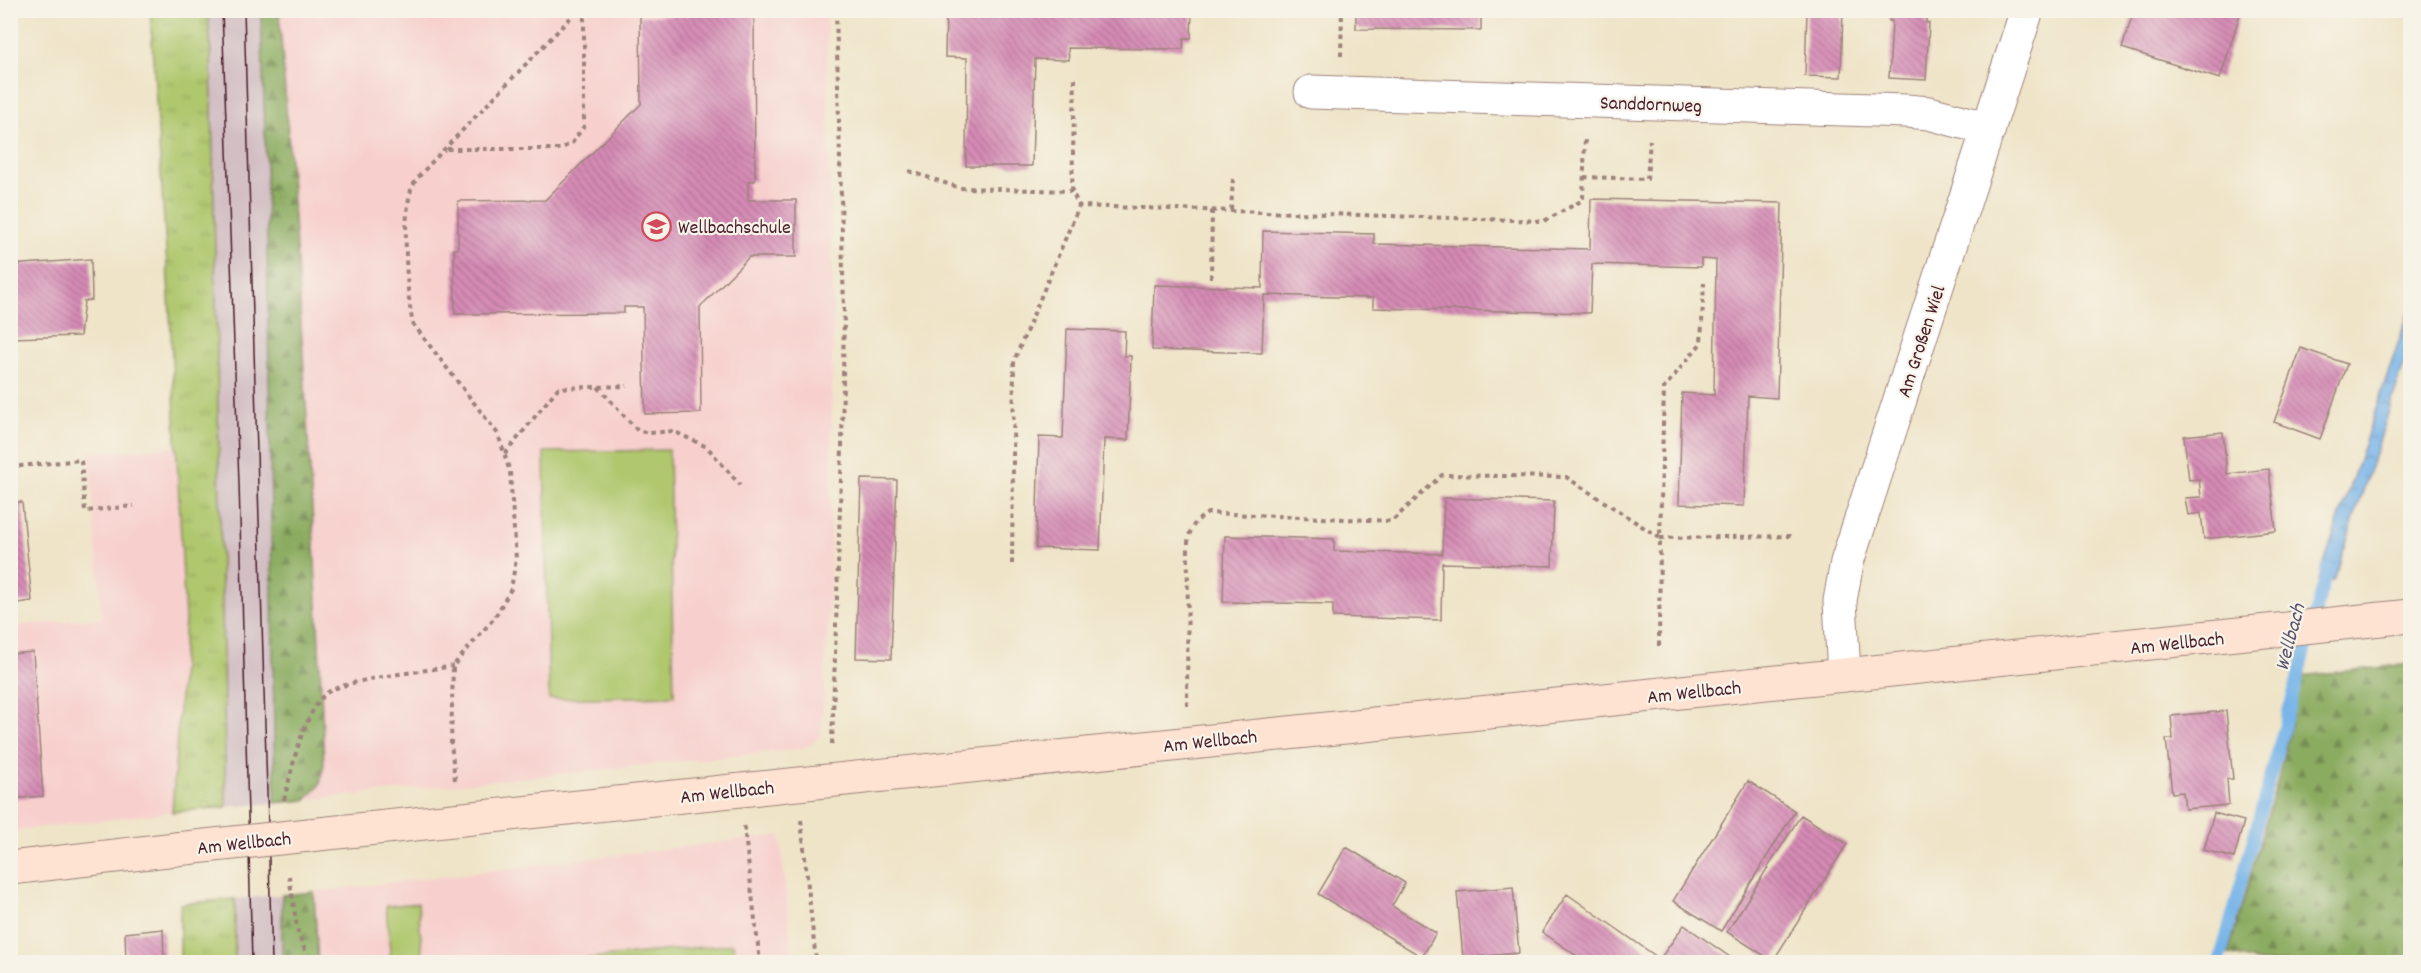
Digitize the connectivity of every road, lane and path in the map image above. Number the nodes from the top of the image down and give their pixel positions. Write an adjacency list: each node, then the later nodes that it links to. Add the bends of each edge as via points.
1 (578, 10): 10 (path)
2 (584, 10): 10 (path, via 584,126 572,143 560,149)
3 (836, 10): 34 (path, via 844,356 838,587)
4 (2027, 10): 9 (street, Am Großen Wiel)
5 (1075, 77): 14 (path)
6 (1311, 92): 7 (street, Sanddornweg)
7 (1586, 101): 8 (street, Sanddornweg); 12 (path)
8 (1652, 103): 9 (street, Sanddornweg, via 1906,111); 12 (path, via 1647,179)
9 (1989, 129): 32 (street, Am Großen Wiel, via 1847,562 1840,601)
10 (446, 148): 22 (path, via 411,187 408,303 413,324 492,425)
11 (909, 171): 14 (path, via 960,188)
12 (1584, 177): 17 (path, via 1583,200 1544,221)
13 (1233, 179): 17 (path)
14 (1072, 191): 15 (path)
15 (1079, 206): 16 (path); 28 (path, via 1014,361)
16 (1212, 209): 17 (path); 18 (path)
17 (1231, 210)
18 (1211, 278)
19 (1704, 283): 27 (path, via 1701,343 1664,388)
20 (627, 386): 21 (path)
21 (598, 387): 22 (path, via 558,388); 24 (path, via 638,431 673,431 707,447)
22 (505, 454): 31 (path, via 510,472 516,559 511,589 495,617)
23 (10, 467): 25 (path, via 81,460 85,511)
24 (740, 485)
25 (134, 506)
26 (1793, 536): 27 (path)
27 (1660, 538): 30 (path); 33 (path, via 1566,477 1442,476 1392,521 1208,513 1190,530 1188,542)
28 (1012, 564)
29 (2410, 616): 32 (main road, Am Wellbach)
30 (1659, 646)
31 (453, 666): 36 (path, via 346,684 324,694 311,715); 37 (path, via 451,743)
32 (1844, 675): 33 (main road, Am Wellbach)
33 (1187, 742): 34 (main road, Am Wellbach)
34 (813, 782): 35 (main road, Am Wellbach); 42 (path)
35 (739, 790): 37 (main road, Am Wellbach); 41 (path)
36 (284, 802)
37 (460, 820): 38 (main road, Am Wellbach, bridge)
38 (10, 868)
39 (291, 894): 40 (path, via 298,933)
40 (310, 963)
41 (760, 963)
42 (816, 963)

